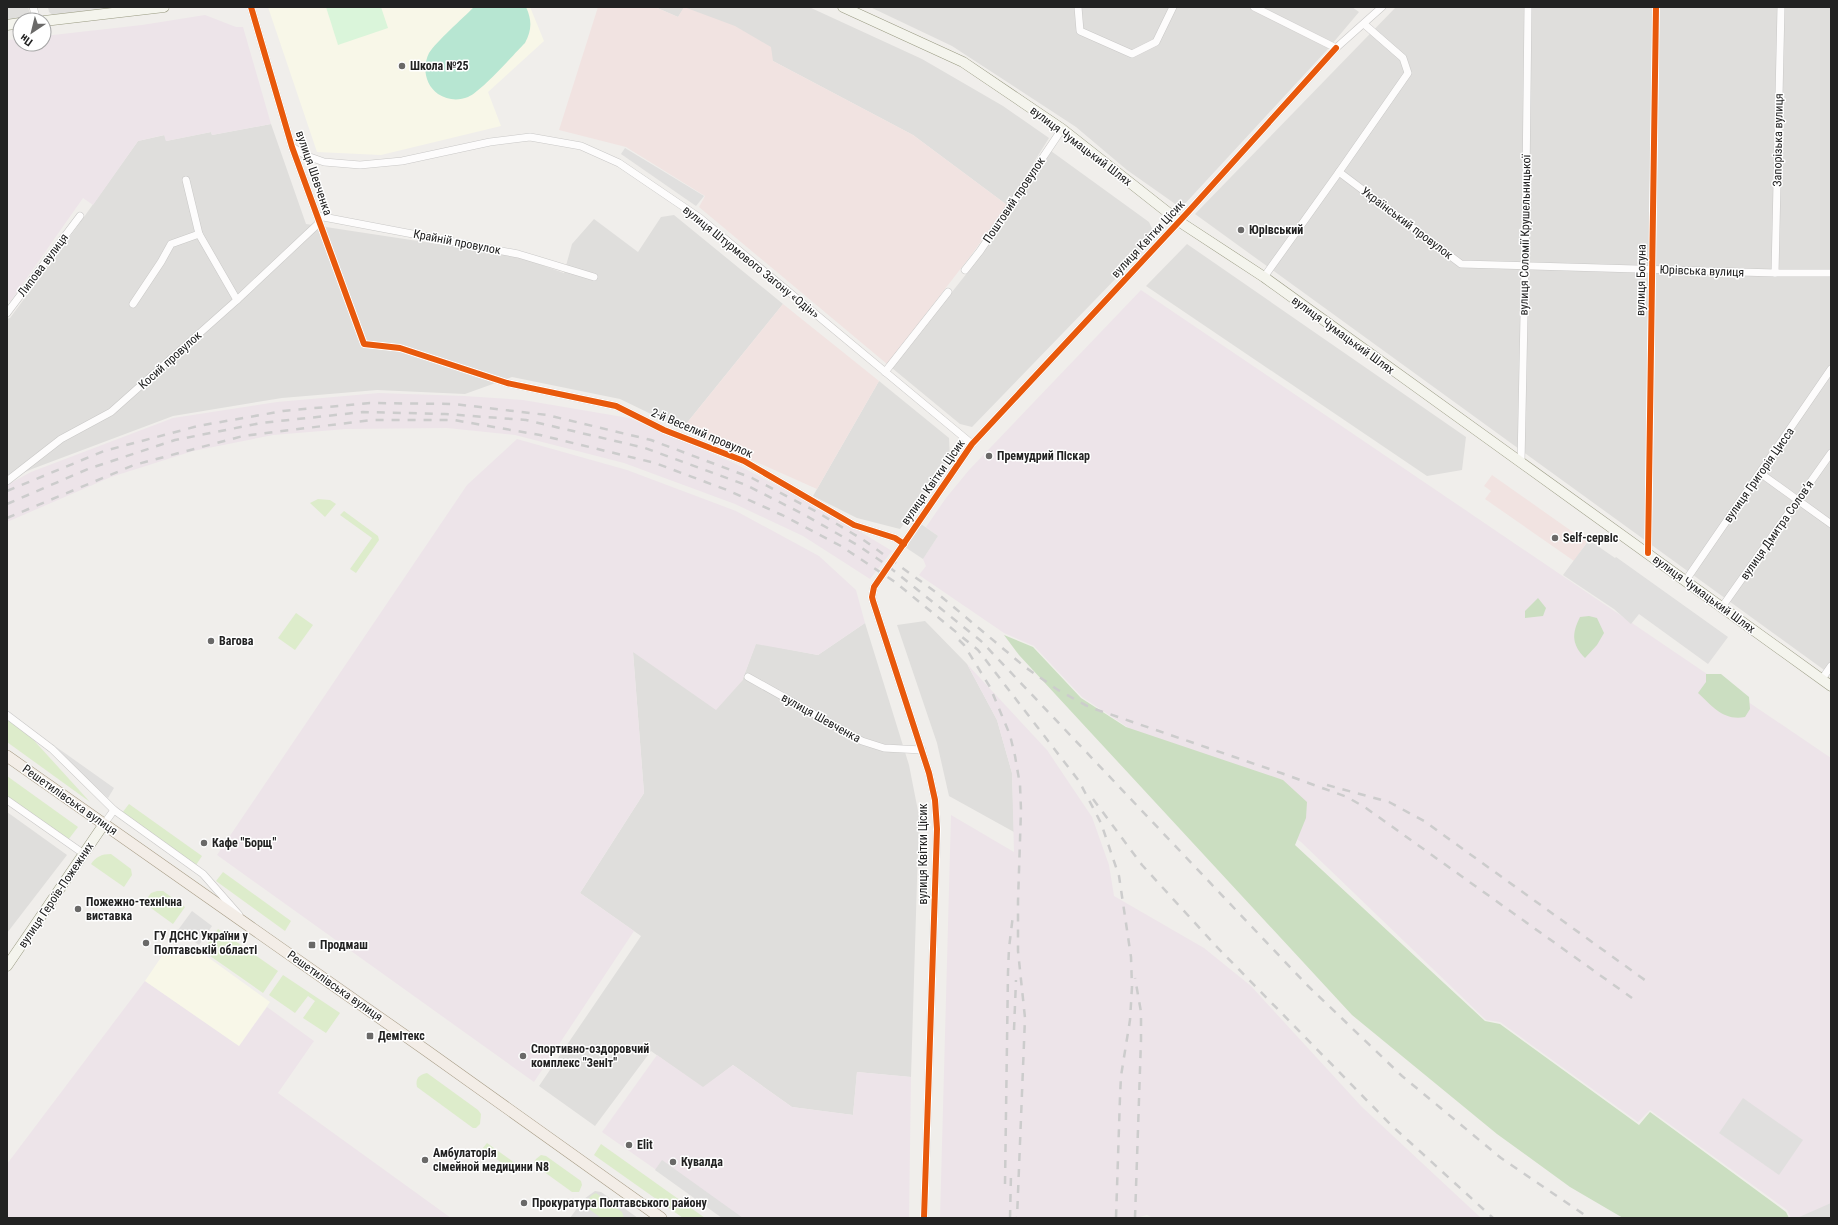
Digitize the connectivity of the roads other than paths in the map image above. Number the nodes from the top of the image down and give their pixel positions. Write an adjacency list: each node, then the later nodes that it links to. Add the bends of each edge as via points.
1 (164, 7): 11 (main road)
2 (251, 7): 15 (street, вулиця Шевченка)
3 (843, 7): 14 (main road, вулиця Чумацький Шлях, via 963,62)
4 (1078, 7): 5 (street, via 1080,31 1132,54 1156,42)
5 (1173, 7)
6 (1254, 7): 13 (street)
7 (1382, 7): 12 (street, вулиця Квітки Цісик)
8 (1528, 7): 22 (street, вулиця Соломії Крушельницької)
9 (1656, 7): 24 (street, вулиця Богуна)
10 (1781, 7): 25 (street, Запорізька вулиця)
11 (52, 20)
12 (1364, 24): 13 (street, вулиця Квітки Цісик); 16 (street, via 1403,58 1408,73)
13 (1336, 48): 20 (street, вулиця Квітки Цісик)
14 (1062, 129): 20 (main road, вулиця Чумацький Шлях); 23 (street, Поштовий провулок)
15 (292, 147): 19 (street, вулиця Шевченка); 35 (street, вулиця Штурмового Загону «Одін», via 324,162 360,165 402,161 490,142 530,137 581,146 620,163 700,218)
16 (1340, 172): 22 (street, Український провулок, via 1461,264); 28 (street)
17 (186, 180): 21 (street)
18 (80, 216): 32 (street, Липова вулиця)
19 (319, 219): 27 (street, Крайній провулок, via 518,254); 30 (street, Косий провулок); 33 (street, вулиця Шевченка)
20 (1180, 222): 28 (main road, вулиця Чумацький Шлях); 36 (street, вулиця Квітки Цісик)
21 (199, 234): 30 (street); 31 (street, via 171,244)
22 (1525, 267): 24 (street, Юрівська вулиця); 38 (street, вулиця Соломії Крушельницької)
23 (966, 270)
24 (1652, 270): 25 (street, Юрівська вулиця); 44 (street, вулиця Богуна)
25 (1775, 273): 26 (street, Юрівська вулиця)
26 (1831, 273)
27 (594, 277)
28 (1264, 277): 38 (main road, вулиця Чумацький Шлях)
29 (948, 292): 35 (street)
30 (237, 300): 40 (street, Косий провулок, via 111,412 61,438)
31 (132, 304)
32 (7, 313)
33 (364, 344): 43 (street, 2-й Веселий провулок, via 400,348 507,383 616,406 664,430 744,461 854,525 895,538)
34 (1831, 369): 39 (street, вулиця Григорія Цисса)
35 (885, 372): 36 (street, вулиця Штурмового Загону «Одін»)
36 (972, 444): 43 (street, вулиця Квітки Цісик)
37 (1831, 453): 41 (street, вулиця Дмитра Соловʼя)
38 (1520, 462): 44 (main road, вулиця Чумацький Шлях)
39 (1760, 473): 41 (street); 45 (street, вулиця Григорія Цисса)
40 (7, 481)
41 (1798, 500): 42 (street); 46 (street, вулиця Дмитра Соловʼя)
42 (1831, 524)
43 (904, 544): 52 (street, вулиця Квітки Цісик, via 878,582 872,597)
44 (1648, 553): 45 (main road, вулиця Чумацький Шлях)
45 (1686, 580): 46 (main road, вулиця Чумацький Шлях)
46 (1722, 607): 49 (main road, вулиця Чумацький Шлях)
47 (1831, 666): 49 (street)
48 (748, 677): 52 (street, вулиця Шевченка, via 862,741 884,748)
49 (1822, 679): 50 (main road, вулиця Чумацький Шлях)
50 (1831, 686)
51 (7, 715): 55 (street, via 52,749)
52 (922, 750): 61 (street, вулиця Квітки Цісик, via 935,800 937,829)
53 (7, 756): 56 (main road, Решетилівська вулиця)
54 (7, 800): 57 (street)
55 (114, 810): 56 (street); 58 (street, via 203,874)
56 (104, 824): 57 (main road, вулиця Героїв-Пожежних); 58 (main road, Решетилівська вулиця)
57 (84, 854): 59 (main road, вулиця Героїв-Пожежних)
58 (249, 926): 60 (main road, Решетилівська вулиця)
59 (7, 966)
60 (661, 1218)
61 (924, 1218)

